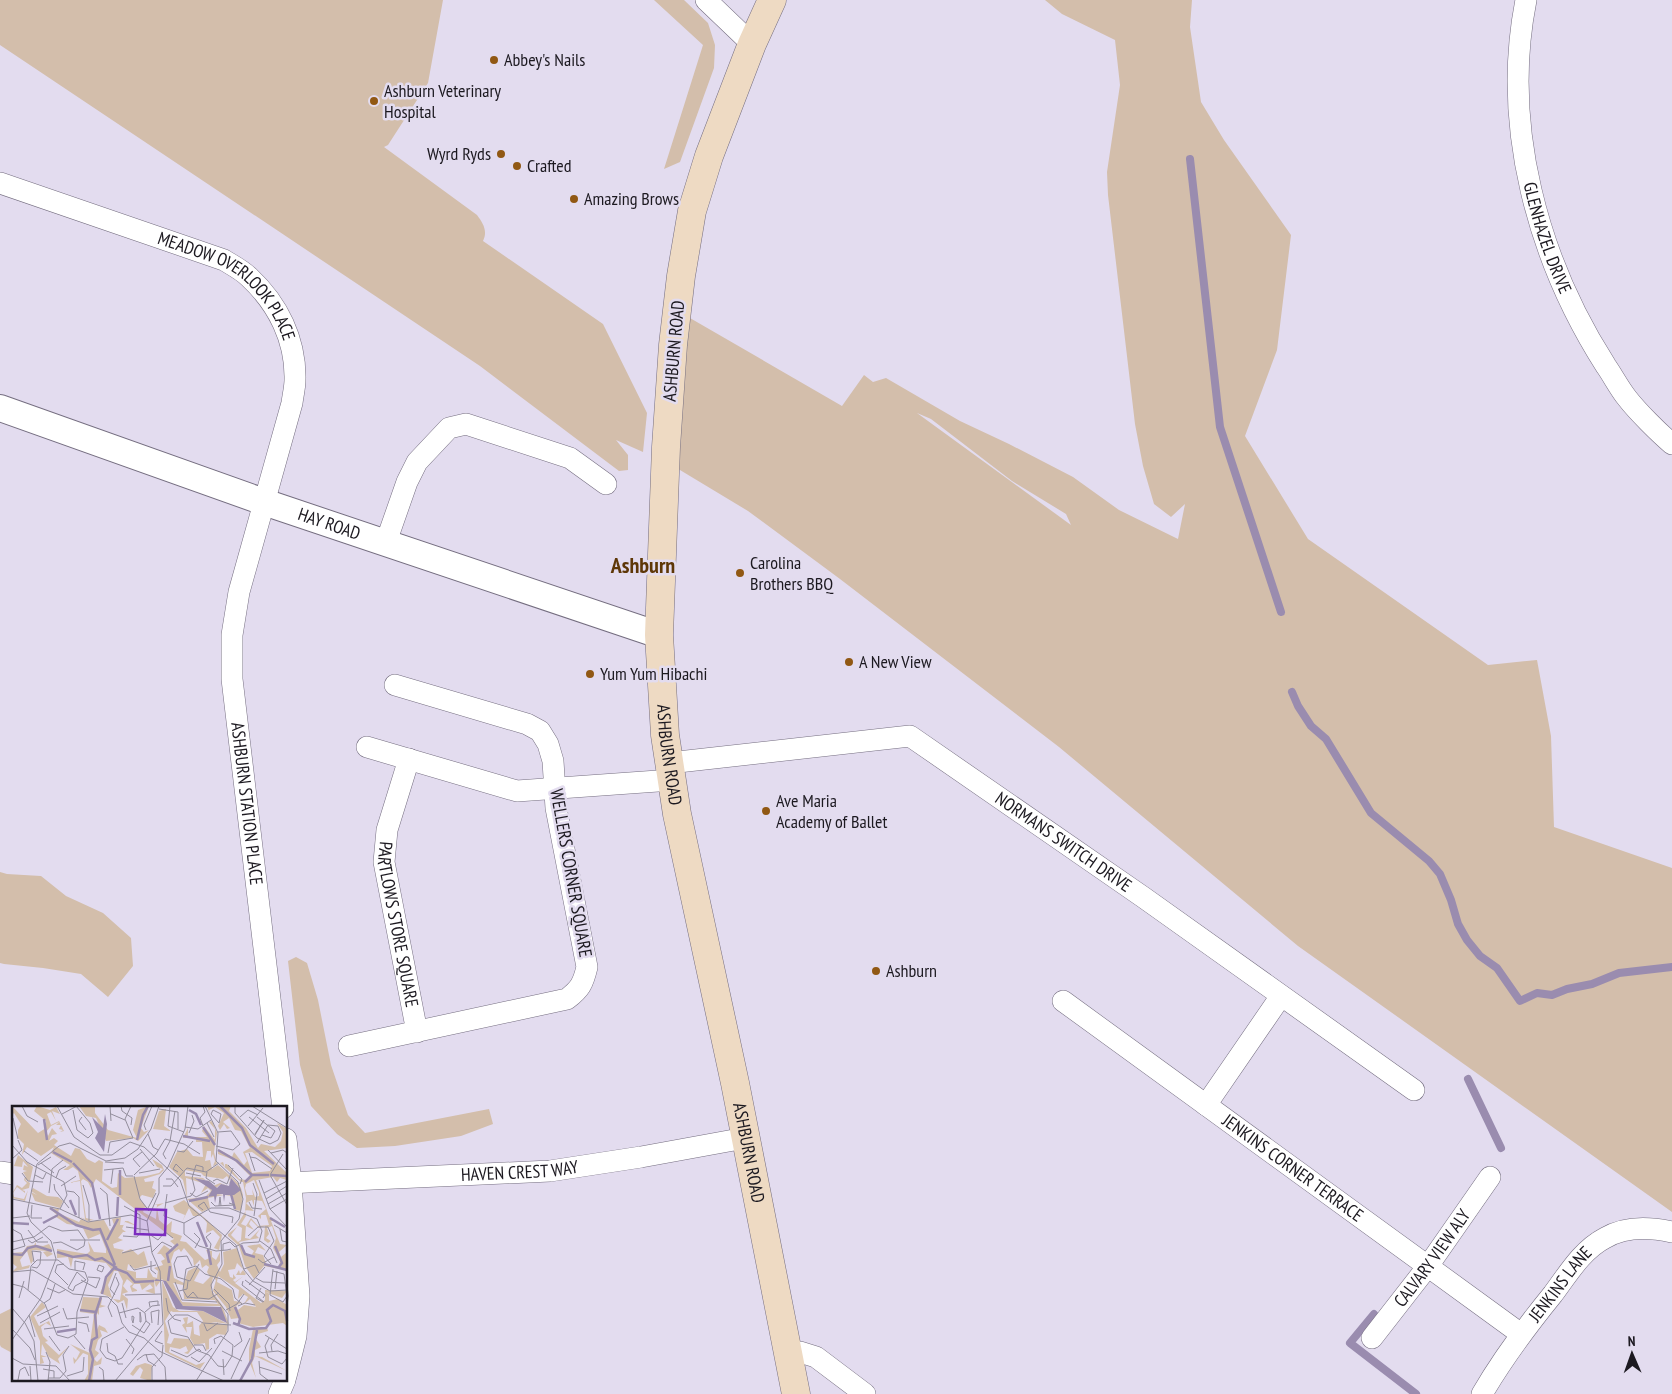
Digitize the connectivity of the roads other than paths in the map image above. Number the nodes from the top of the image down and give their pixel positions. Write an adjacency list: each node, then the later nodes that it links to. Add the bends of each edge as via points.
1 (706, 0): 4 (street)
2 (772, 0): 4 (main road, ASHBURN ROAD)
3 (1526, 0): 7 (street, GLENHAZEL DRIVE, via 1518,69 1521,128 1530,187 1546,244 1587,336 1627,398)
4 (752, 44): 11 (main road, ASHBURN ROAD, via 709,156 692,211 681,276 666,447)
5 (0, 183): 9 (street, MEADOW OVERLOOK PLACE, via 224,260 248,276 268,297 283,321 292,347 295,380 292,403)
6 (0, 408): 9 (street, HAY ROAD)
7 (1672, 444)
8 (606, 484): 10 (street, via 570,458 466,424 449,428 417,462)
9 (264, 502): 10 (street, HAY ROAD); 23 (street, ASHBURN STATION PLACE, via 239,592 232,635 232,679)
10 (386, 542): 11 (street, HAY ROAD)
11 (660, 635): 15 (main road, ASHBURN ROAD)
12 (395, 685): 16 (street, WELLERS CORNER SQUARE, via 527,724 540,731 548,744)
13 (367, 747): 14 (street)
14 (409, 759): 16 (street, via 517,791); 19 (street, PARTLOWS STORE SQUARE, via 387,830 384,862)
15 (670, 772): 16 (street); 17 (street, NORMANS SWITCH DRIVE, via 910,736); 24 (main road, ASHBURN ROAD)
16 (555, 788): 19 (street, WELLERS CORNER SQUARE, via 556,808 587,968 584,982 567,999)
17 (1282, 996): 21 (street, NORMANS SWITCH DRIVE); 22 (street)
18 (1063, 1001): 22 (street, JENKINS CORNER TERRACE)
19 (417, 1032): 20 (street, WELLERS CORNER SQUARE)
20 (350, 1046)
21 (1414, 1090)
22 (1206, 1105): 29 (street, JENKINS CORNER TERRACE)
23 (283, 1106)
24 (745, 1138): 27 (street, HAVEN CREST WAY, via 550,1171); 32 (main road, ASHBURN ROAD)
25 (288, 1168): 27 (street)
26 (1490, 1177): 29 (street, CALVARY VIEW ALY)
27 (289, 1183): 33 (street, via 299,1296 296,1336)
28 (1672, 1232): 30 (street, JENKINS LANE, via 1628,1229 1605,1237 1585,1252)
29 (1428, 1266): 30 (street, JENKINS CORNER TERRACE); 31 (street, CALVARY VIEW ALY)
30 (1522, 1334): 38 (street, JENKINS LANE)
31 (1372, 1338)
32 (788, 1356): 36 (main road, ASHBURN ROAD); 37 (street, via 800,1352 816,1357)
33 (288, 1368)
34 (284, 1382): 35 (street)
35 (279, 1394)
36 (796, 1394)
37 (866, 1394)
38 (1482, 1394)

